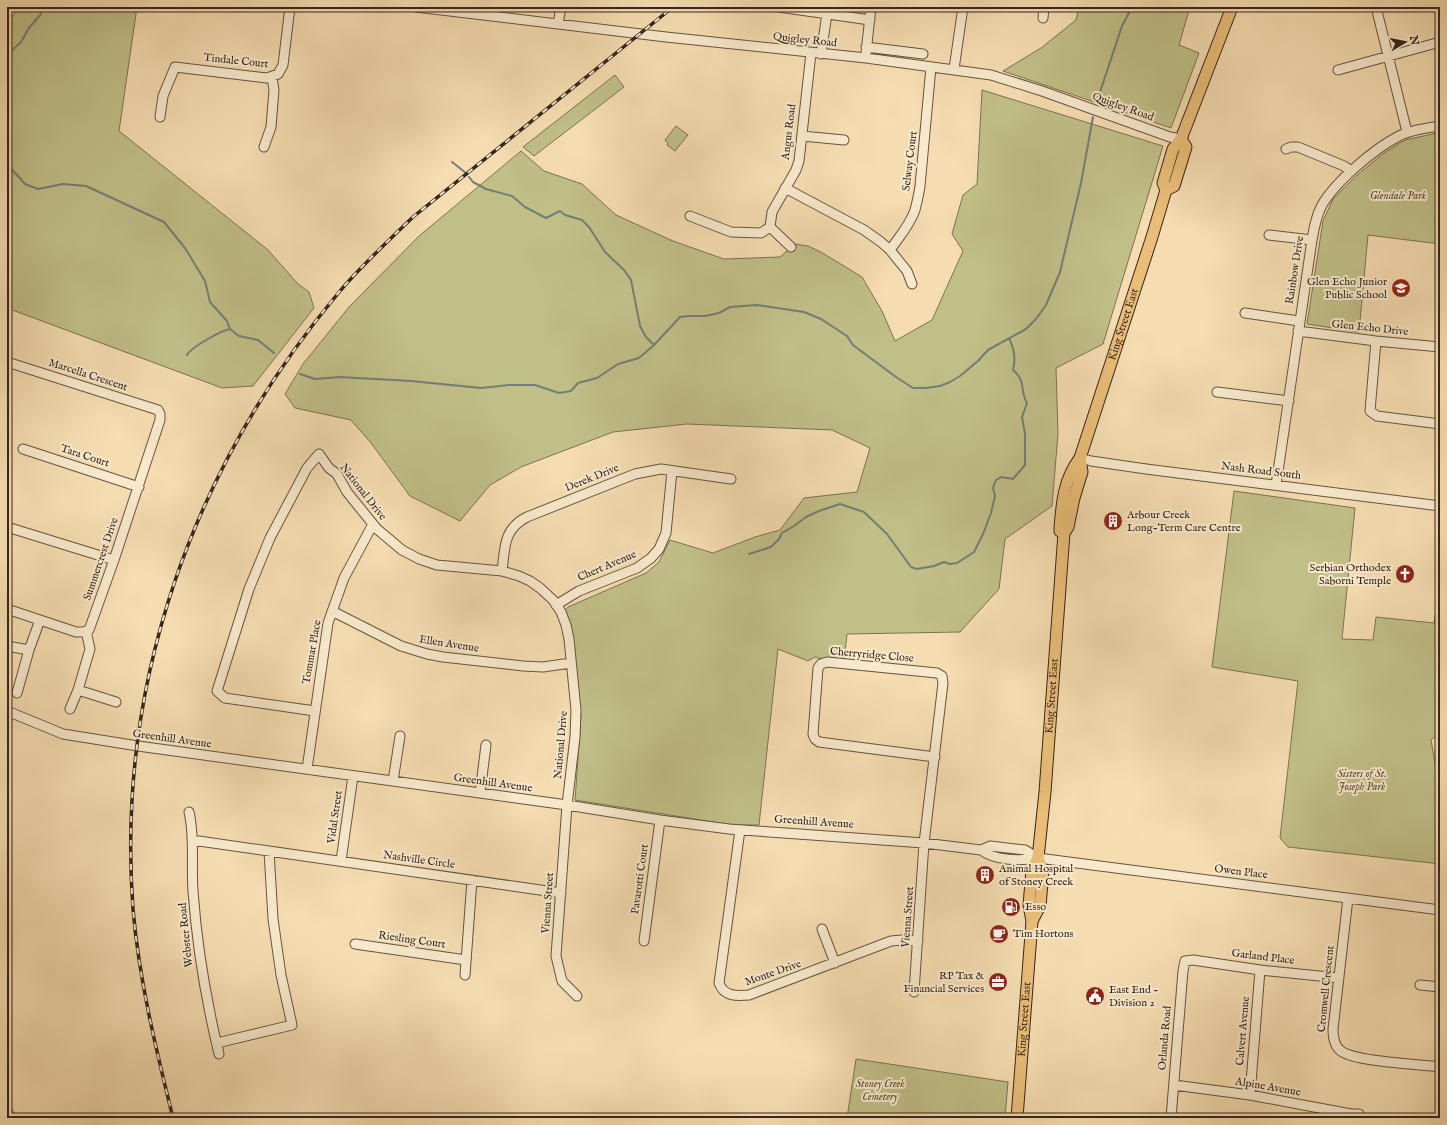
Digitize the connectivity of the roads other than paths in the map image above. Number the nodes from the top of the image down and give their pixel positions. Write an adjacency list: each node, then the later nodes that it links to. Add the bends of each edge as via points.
1 (290, 7): 26 (street, Tindale Court, via 283,67)
2 (416, 7): 10 (street, Quigley Road)
3 (561, 7): 15 (street)
4 (779, 7): 12 (street)
5 (871, 7): 14 (street)
6 (963, 7): 24 (street)
7 (1044, 7): 13 (street)
8 (1232, 7): 31 (main road, King Street East)
9 (1376, 7): 21 (street)
10 (459, 10): 15 (street, Quigley Road)
11 (840, 12): 12 (street); 14 (street)
12 (827, 14): 19 (street)
13 (1043, 18)
14 (870, 20): 17 (street)
15 (558, 24): 18 (street, Quigley Road)
16 (1440, 42): 21 (street)
17 (866, 47): 20 (street); 22 (street)
18 (811, 53): 19 (street, Quigley Road); 30 (street, Angus Road)
19 (821, 54): 22 (street, Quigley Road)
20 (923, 54)
21 (1388, 56): 25 (street); 29 (street)
22 (866, 58): 23 (street, Quigley Road)
23 (932, 67): 24 (street, Quigley Road); 42 (street, Selway Court, via 920,186 915,211)
24 (954, 69): 31 (street, Quigley Road, via 991,75)
25 (1338, 70)
26 (272, 78): 27 (street, Tindale Court, via 175,67 163,96); 33 (street, via 274,90 271,127)
27 (160, 117)
28 (1440, 126): 29 (street, Rainbow Drive)
29 (1407, 132): 35 (street, Rainbow Drive)
30 (802, 136): 32 (street); 36 (street, Angus Road, via 799,161)
31 (1181, 139): 55 (main road, King Street East, via 1173,149 1162,184 1166,190 1152,237)
32 (844, 140)
33 (264, 147)
34 (1286, 149): 35 (street, via 1298,147)
35 (1351, 171): 40 (street, Rainbow Drive, via 1322,206)
36 (785, 188): 38 (street, Angus Road, via 772,212); 42 (street, via 864,230)
37 (690, 216): 38 (street, via 731,232 762,232)
38 (770, 227): 41 (street)
39 (1269, 235): 40 (street)
40 (1312, 240): 45 (street, Rainbow Drive)
41 (791, 247)
42 (890, 250): 43 (street, via 907,271)
43 (912, 284)
44 (1244, 313): 45 (street)
45 (1299, 321): 46 (street, Rainbow Drive)
46 (1298, 331): 47 (street, Glen Echo Drive); 51 (street, Rainbow Drive)
47 (1376, 341): 48 (street, Glen Echo Drive); 53 (street, via 1370,411 1377,416)
48 (1440, 347)
49 (7, 362): 52 (street, Marcella Crescent, via 158,410)
50 (1217, 392): 51 (street)
51 (1288, 401): 58 (street, Rainbow Drive)
52 (160, 414): 59 (street, Summercrest Drive)
53 (1440, 424)
54 (23, 449): 59 (street, Tara Court)
55 (1080, 458): 58 (street, Nash Road South); 93 (main road, King Street East, via 1071,469 1063,498 1060,531 1064,533)
56 (672, 471): 57 (street, Derek Drive); 64 (street, Derek Drive, via 661,469 635,474 520,520 510,530 506,540); 65 (street, Chert Avenue, via 666,532 651,558 637,568 579,591)
57 (731, 479)
58 (1276, 485): 60 (street, Nash Road South)
59 (139, 487): 63 (street, Summercrest Drive)
60 (1440, 506)
61 (373, 524): 64 (street, National Drive, via 396,546 419,559 437,565); 67 (street, Tommar Place, via 344,578); 78 (street, National Drive, via 318,454 307,468 270,538 249,589 217,691 225,698)
62 (7, 527): 63 (street)
63 (114, 560): 69 (street, Summercrest Drive, via 91,626)
64 (502, 571): 65 (street, National Drive, via 530,581)
65 (556, 606): 72 (street, National Drive, via 566,625)
66 (7, 609): 68 (street)
67 (332, 611): 72 (street, Ellen Avenue, via 401,646 426,654 523,666 543,667); 78 (street, Tommar Place, via 326,631)
68 (40, 620): 69 (street, via 79,632); 71 (street)
69 (86, 631): 73 (street, via 90,649)
70 (7, 646): 71 (street)
71 (29, 650): 74 (street)
72 (571, 663): 86 (street, National Drive, via 576,714)
73 (78, 690): 75 (street); 76 (street)
74 (17, 693)
75 (116, 702)
76 (70, 709)
77 (7, 711): 82 (street, Greenhill Avenue, via 63,734)
78 (315, 711): 82 (street, Tommar Place)
79 (400, 736): 84 (street)
80 (486, 745): 85 (street)
81 (935, 757): 81 (street, Cherryridge Close, via 942,676 937,673 827,662 821,664 818,668 813,734 815,740); 91 (street, Cherryridge Close)
82 (307, 769): 83 (street, Greenhill Avenue)
83 (352, 776): 84 (street, Greenhill Avenue); 94 (street, Vidal Street)
84 (393, 781): 85 (street, Greenhill Avenue)
85 (480, 793): 86 (street, Greenhill Avenue)
86 (567, 805): 88 (street, Greenhill Avenue); 96 (street, Vienna Street)
87 (189, 812): 90 (street, Webster Road)
88 (660, 820): 89 (street, Greenhill Avenue); 100 (street, Pavarotti Court)
89 (740, 830): 91 (street, Greenhill Avenue); 105 (street, Monte Drive, via 719,983 721,988 725,993 733,995 750,995)
90 (192, 840): 92 (street, Nashville Circle); 113 (street, Webster Road, via 198,945)
91 (924, 843): 93 (street, Greenhill Avenue, via 981,850 990,846 1025,850); 101 (street, Vienna Street)
92 (269, 851): 94 (street, Nashville Circle); 113 (street, via 273,919 281,975 292,1025)
93 (1038, 858): 97 (street, Owen Place); 119 (main road, King Street East, via 1043,871 1040,906 1032,921)
94 (341, 861): 95 (street, Nashville Circle)
95 (472, 880): 96 (street, Nashville Circle); 103 (street)
96 (561, 893): 112 (street, Vienna Street, via 556,956 562,981)
97 (1348, 898): 98 (street, Owen Place); 108 (street, Cromwell Crescent)
98 (1440, 910)
99 (822, 929): 105 (street)
100 (644, 941)
101 (918, 941): 105 (street, Monte Drive, via 891,941); 111 (street, Vienna Street)
102 (355, 944): 103 (street, Riesling Court)
103 (466, 960): 107 (street)
104 (1185, 961): 106 (street, Garland Place); 116 (street, Orlanda Road)
105 (835, 963)
106 (1260, 970): 108 (street, Garland Place); 117 (street, Calvert Avenue)
107 (465, 975)
108 (1339, 978): 115 (street, Cromwell Crescent, via 1333,1037 1341,1051 1358,1057)
109 (1420, 985): 110 (street)
110 (1440, 987)
111 (914, 992)
112 (577, 996)
113 (217, 1044): 114 (street, Webster Road)
114 (219, 1054)
115 (1440, 1067)
116 (1174, 1085): 117 (street, Alpine Avenue); 120 (street, Orlanda Road)
117 (1250, 1095): 118 (street, Alpine Avenue)
118 (1359, 1114)
119 (1017, 1118)
120 (1171, 1118)

